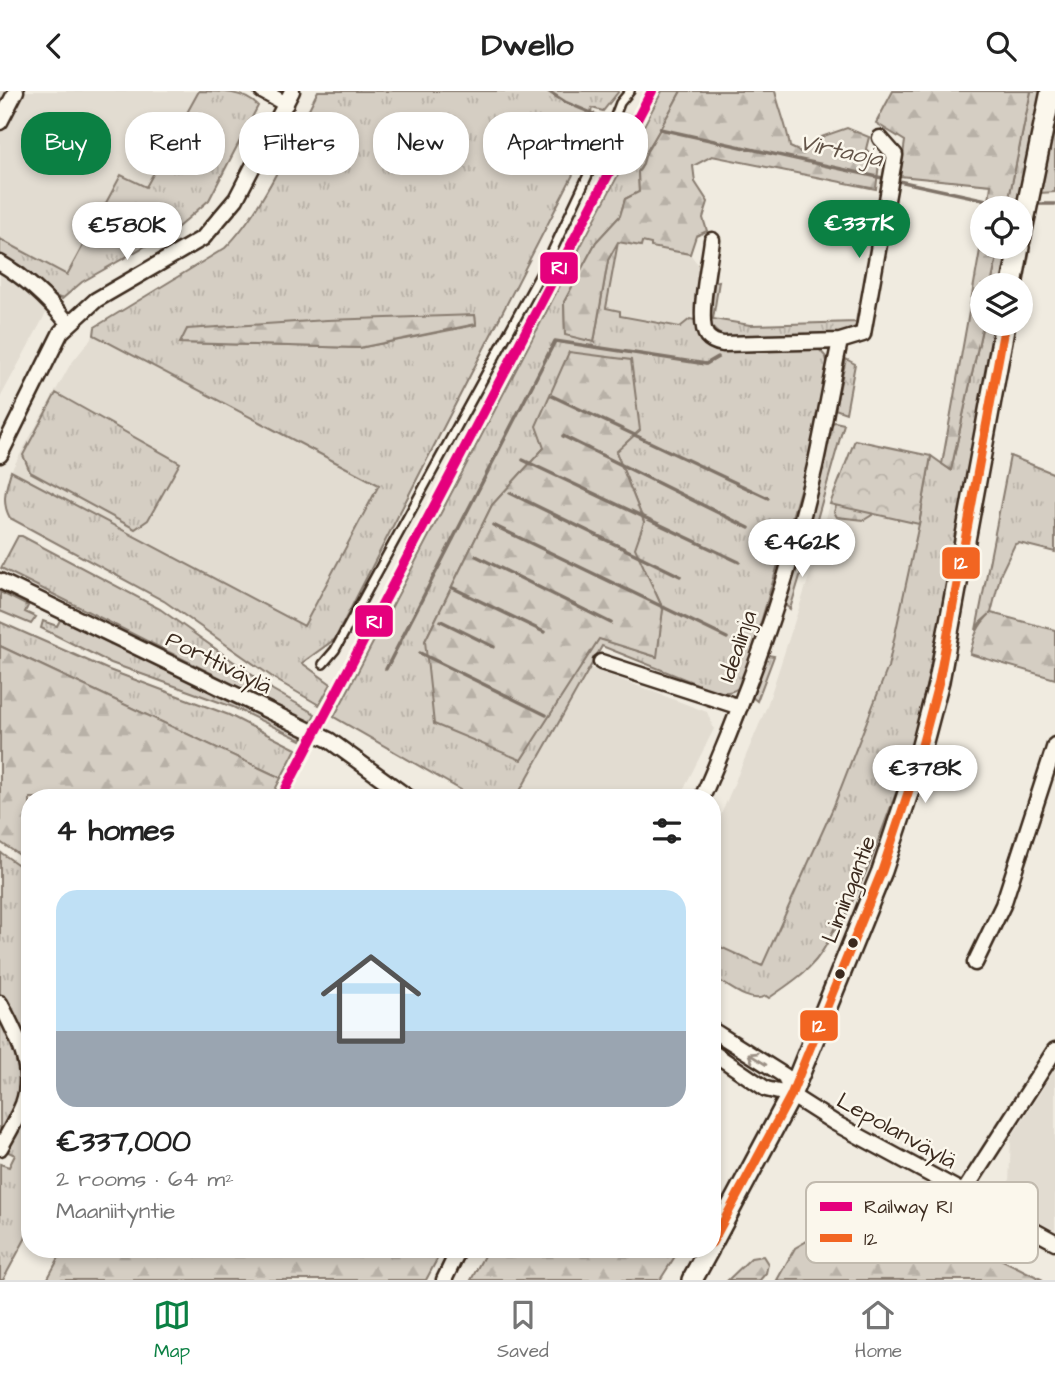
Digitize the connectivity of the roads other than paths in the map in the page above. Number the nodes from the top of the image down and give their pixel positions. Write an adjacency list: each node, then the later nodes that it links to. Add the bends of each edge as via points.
1 (16, 91): 6 (street)
2 (262, 91): 5 (street)
3 (630, 91): 17 (lane, via 620,103 548,260 335,650)
4 (1051, 91): 8 (main road)
5 (289, 97): 11 (street, via 236,199 203,238 96,300)
6 (0, 122)
7 (880, 138): 13 (street, via 895,155 863,334)
8 (1029, 196)
9 (712, 240): 13 (street, via 703,315 711,340 723,344)
10 (0, 263): 11 (street, via 18,273)
11 (68, 323): 14 (street)
12 (1003, 336): 28 (main road, Limingantie, via 928,727 883,871)
13 (840, 341): 18 (street, Idealinja, via 792,553)
14 (0, 455)
15 (0, 581): 20 (street, Porttiväylä, via 328,740)
16 (601, 662): 18 (street)
17 (323, 664)
18 (740, 707): 21 (street, Idealinja)
19 (1055, 745): 22 (street, via 1003,905)
20 (396, 789)
21 (706, 789)
22 (975, 963)
23 (0, 1003): 25 (street)
24 (721, 1036): 28 (street, one-way to 24, via 785,1076)
25 (21, 1044)
26 (1055, 1050): 32 (street)
27 (721, 1058): 28 (street, via 766,1089)
28 (791, 1095): 31 (street, Lepolanväylä); 33 (main road, Limingantie)
29 (21, 1108): 30 (street)
30 (0, 1148)
31 (943, 1182)
32 (970, 1182)
33 (721, 1226)
34 (1038, 1233): 35 (street, Lepolanväylä)
35 (1055, 1242)
36 (454, 1258): 38 (street)
37 (704, 1258): 39 (main road)
38 (443, 1280)
39 (692, 1280)

